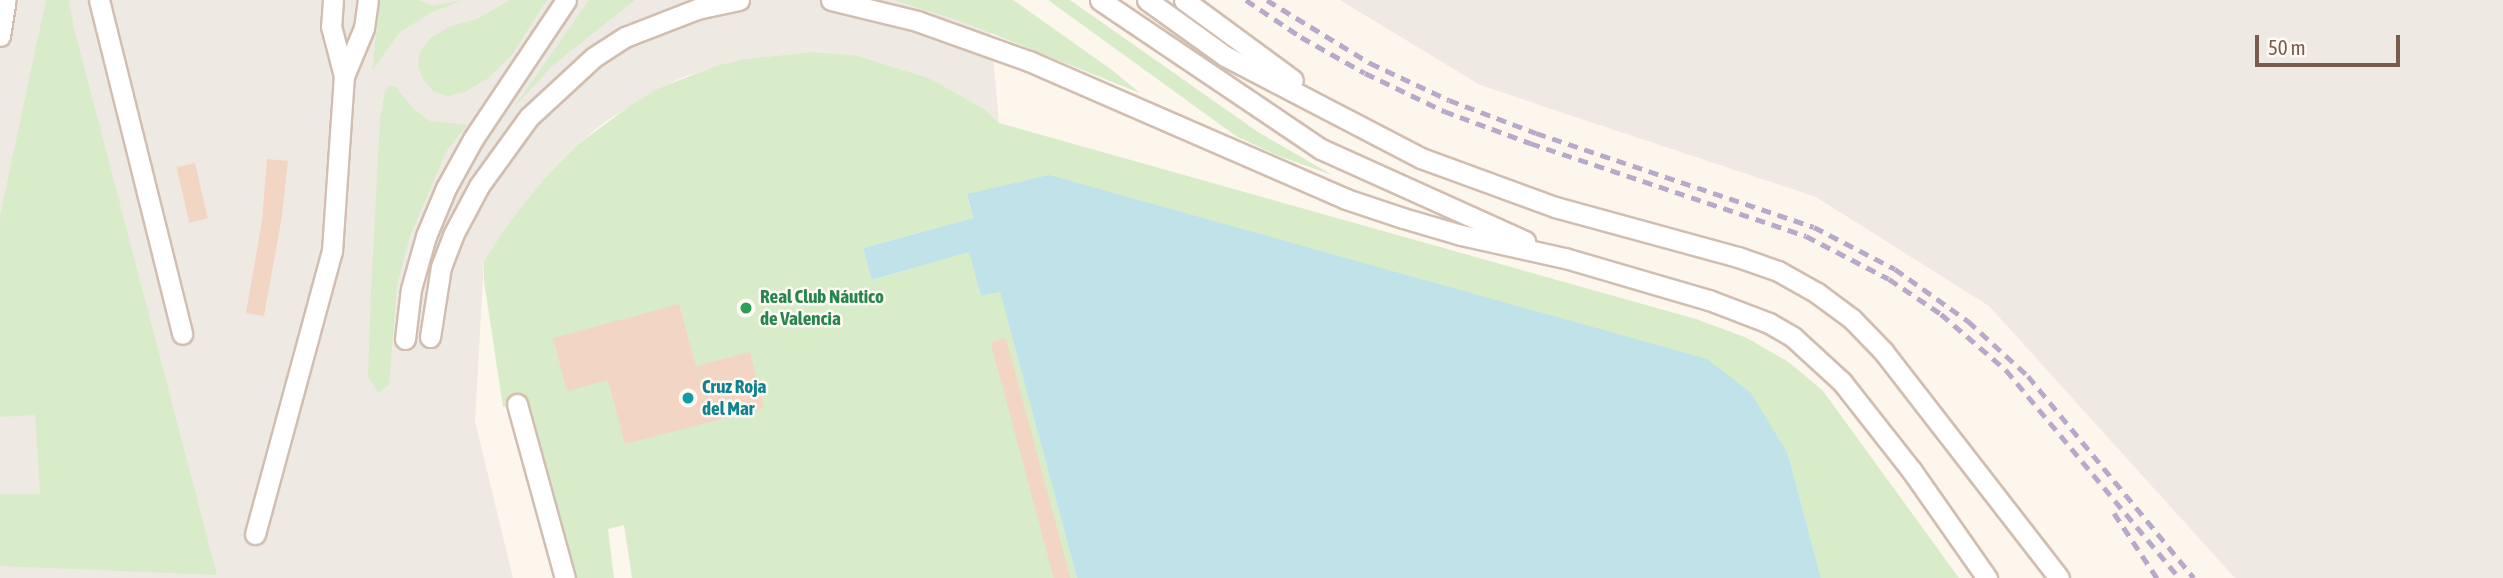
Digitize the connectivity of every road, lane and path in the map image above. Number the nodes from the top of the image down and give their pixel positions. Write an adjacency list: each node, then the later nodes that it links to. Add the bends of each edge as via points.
1 (6, 0): 11 (street)
2 (99, 0): 15 (street)
3 (334, 0): 12 (street, via 331,26)
4 (368, 0): 12 (street, via 364,28)
5 (566, 0): 17 (street, via 473,139 446,188 411,289)
6 (739, 0): 16 (street, via 698,9 625,37 594,57 529,117 487,174 453,234 441,267)
7 (831, 0): 14 (street, via 917,21 1017,56 1358,203 1461,235)
8 (1100, 0): 14 (street, via 1321,149)
9 (1147, 0): 13 (street, via 1224,56)
10 (1184, 0): 13 (street)
11 (0, 36)
12 (344, 76): 19 (street, via 332,251)
13 (1348, 120): 22 (street, via 1421,158 1493,186 1738,257 1778,271 1817,293 1852,319 1883,351)
14 (1565, 258): 21 (street, via 1740,310 1793,337 1862,405)
15 (182, 334)
16 (430, 337)
17 (405, 339)
18 (517, 404): 20 (street)
19 (255, 534)
20 (565, 578)
21 (1987, 578)
22 (2059, 578)

